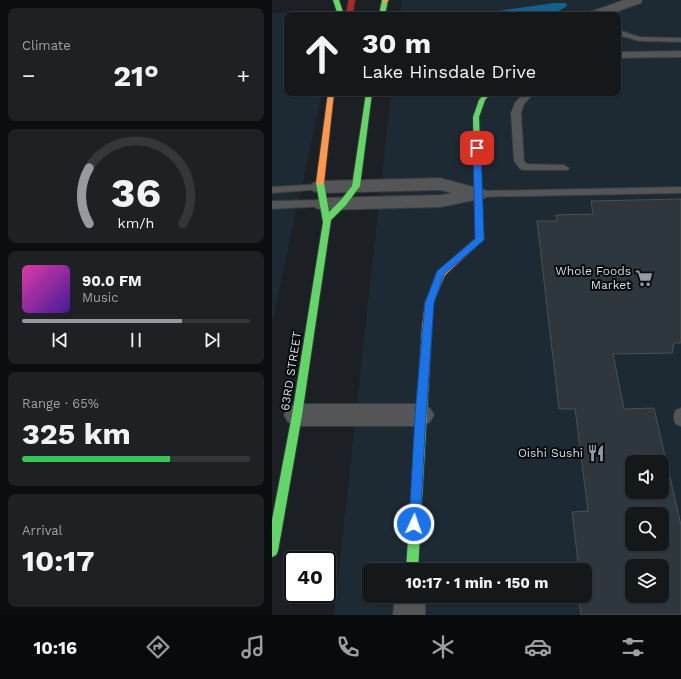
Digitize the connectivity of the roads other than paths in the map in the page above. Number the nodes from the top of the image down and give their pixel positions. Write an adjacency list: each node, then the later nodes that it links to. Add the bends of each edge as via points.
1 (336, 0): 5 (main road)
2 (352, 0): 6 (main road)
3 (385, 0): 7 (main road)
4 (636, 0): 8 (street)
5 (340, 12)
6 (350, 12)
7 (383, 12)
8 (603, 12)
9 (621, 33): 10 (lane, via 645,40)
10 (681, 40)
11 (681, 54): 12 (lane)
12 (621, 55)
13 (331, 96): 22 (main road, 63RD STREET)
14 (369, 96): 18 (main road)
15 (485, 96): 21 (main road, via 476,117)
16 (526, 96): 17 (lane, via 516,113 519,161 524,167)
17 (564, 168)
18 (356, 186): 21 (street, via 440,184); 22 (street); 23 (main road)
19 (272, 190): 22 (lane)
20 (681, 190): 21 (lane)
21 (478, 194): 23 (street, via 441,201); 27 (main road, via 480,240 440,273 429,303)
22 (324, 203): 23 (street); 24 (lane); 26 (main road, 63RD STREET)
23 (343, 203)
24 (272, 205)
25 (681, 414): 28 (lane)
26 (297, 415): 27 (street); 29 (main road, 63RD STREET)
27 (421, 415): 30 (main road)
28 (681, 420)
29 (272, 551)
30 (412, 563)
31 (410, 603): 32 (street)
32 (409, 615)

